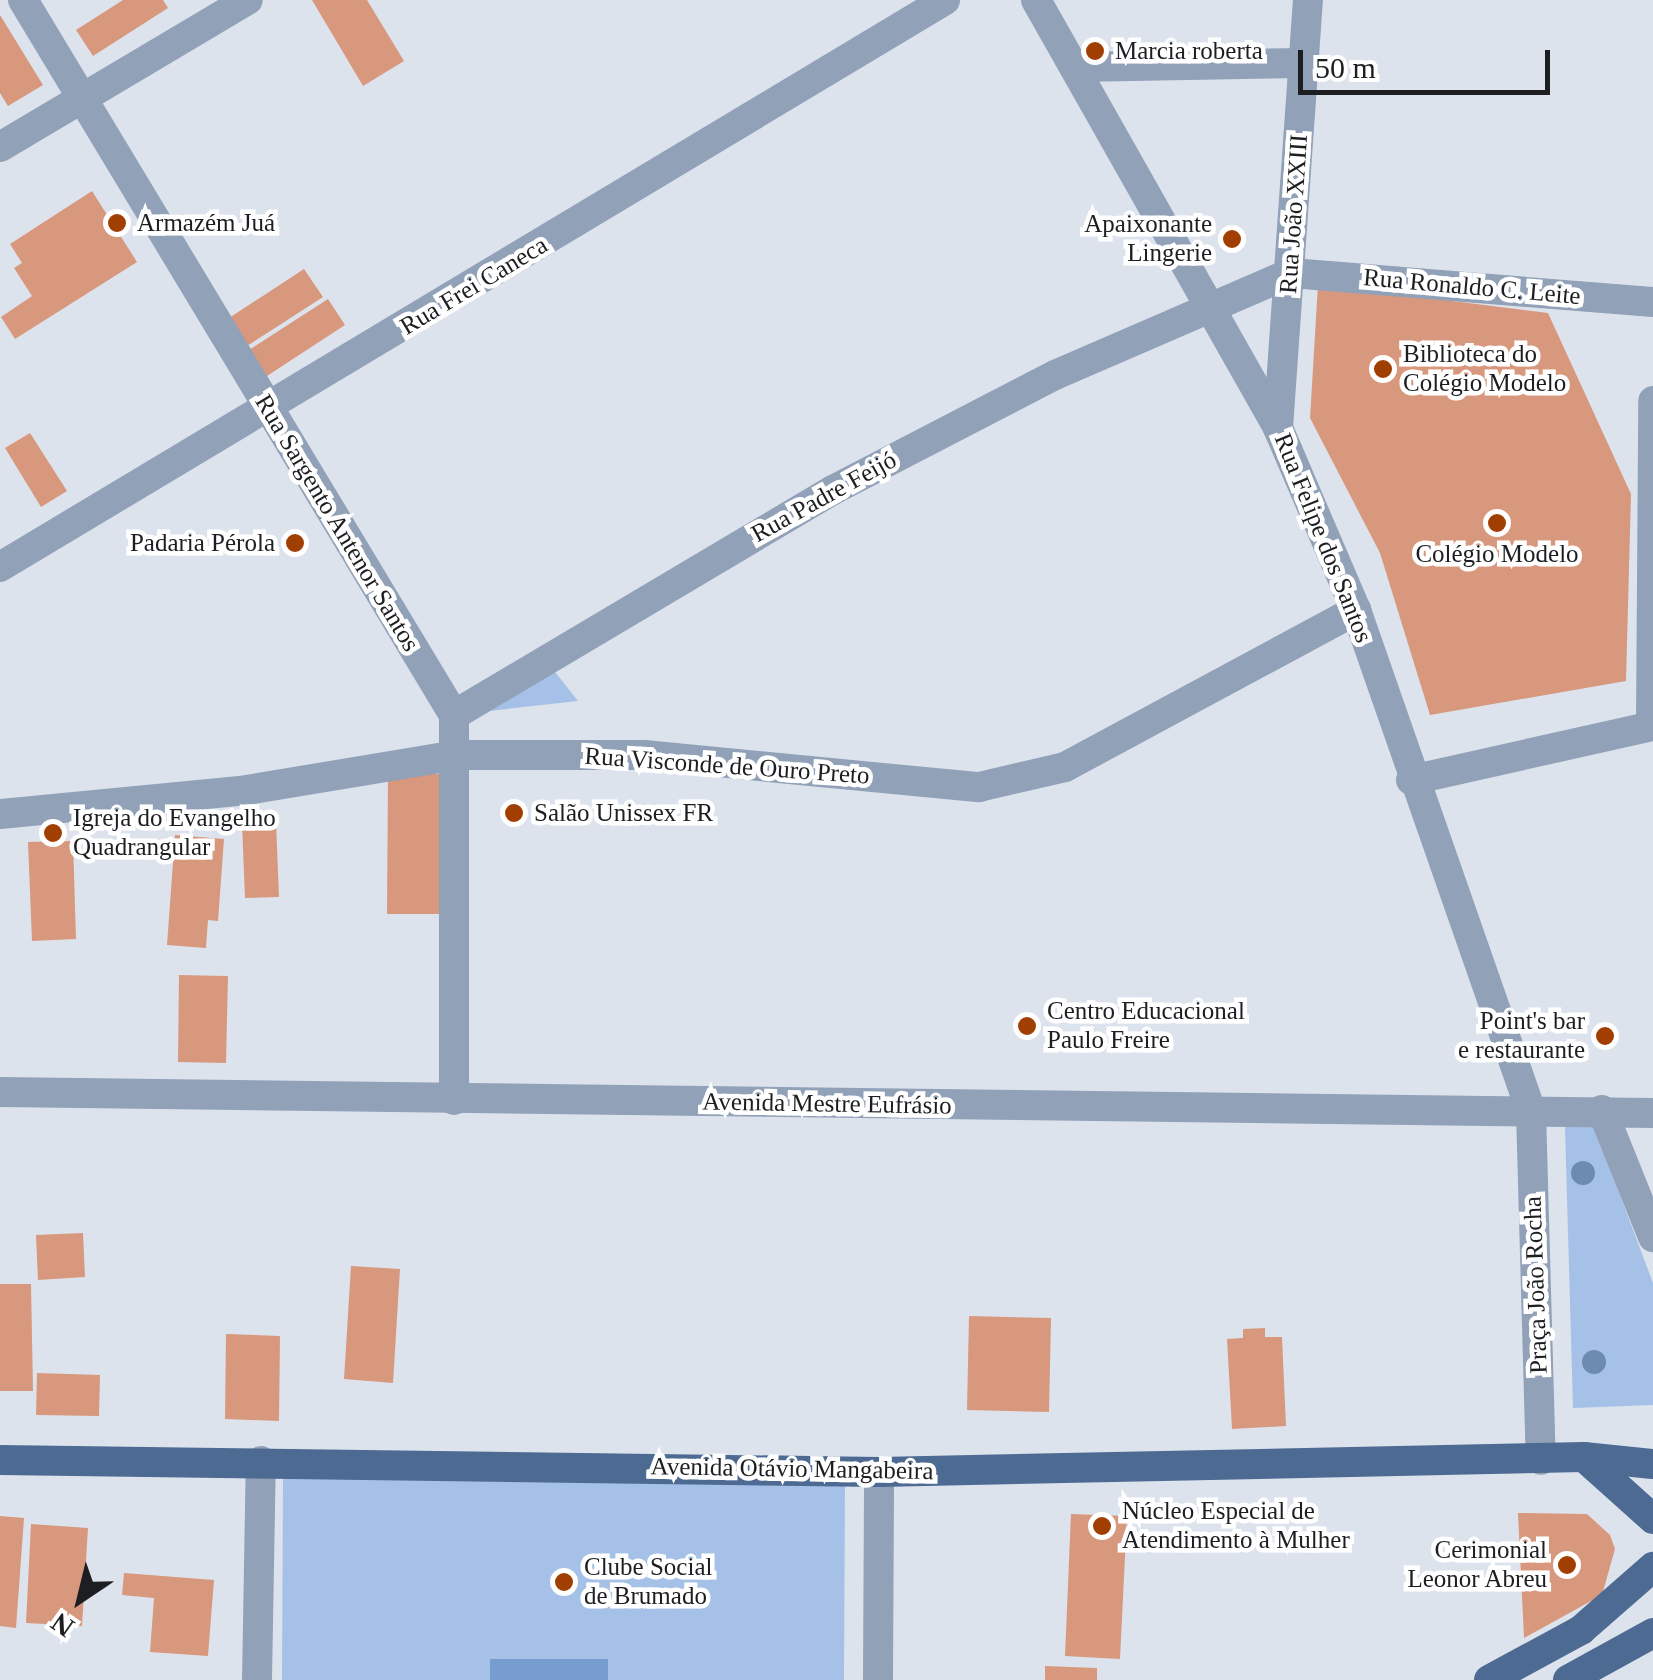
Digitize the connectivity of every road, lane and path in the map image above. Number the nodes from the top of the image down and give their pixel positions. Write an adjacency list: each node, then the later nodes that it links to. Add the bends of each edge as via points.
1 (22, 0): 8 (street, Rua Sargento Antenor Santos)
2 (248, 0): 8 (street)
3 (945, 0): 14 (street, Rua Frei Caneca)
4 (1036, 0): 7 (street, Rua Felipe dos Santos)
5 (1308, 0): 6 (street, Rua João XXIII)
6 (1304, 64): 7 (street); 10 (street, Rua João XXIII)
7 (1076, 67): 12 (street, Rua Felipe dos Santos)
8 (80, 100): 9 (street); 14 (street, Rua Sargento Antenor Santos)
9 (0, 147)
10 (1291, 273): 11 (street, Rua Ronaldo C. Leite); 12 (street, Rua Padre Feijó); 15 (street, Rua João XXIII)
11 (1653, 302)
12 (1210, 309): 15 (street, Rua Felipe dos Santos); 18 (street, Rua Padre Feijó, via 1055,374 833,490)
13 (1653, 401): 19 (street)
14 (268, 410): 16 (street, Rua Frei Caneca); 18 (street, Rua Sargento Antenor Santos)
15 (1278, 428): 17 (street, Rua Felipe dos Santos)
16 (0, 566)
17 (1356, 610): 20 (street, Rua Visconde de Ouro Preto, via 1065,767 980,787 644,754); 21 (street, Rua Felipe dos Santos)
18 (454, 715): 20 (street, Rua Sargento Antenor Santos)
19 (1652, 726): 21 (street)
20 (458, 755): 22 (street, Rua Visconde de Ouro Preto, via 240,791); 24 (street, Rua Sargento Antenor Santos)
21 (1411, 780): 26 (street, Rua Felipe dos Santos)
22 (0, 814)
23 (0, 1092): 24 (street, Avenida Mestre Eufrásio)
24 (454, 1100): 26 (street, Avenida Mestre Eufrásio)
25 (1602, 1110): 26 (street, Avenida Mestre Eufrásio); 27 (street, Avenida Mestre Eufrásio); 28 (street)
26 (1531, 1111): 31 (street, Praça João Rocha)
27 (1653, 1113)
28 (1653, 1237)
29 (1584, 1456): 31 (main road, Avenida Otávio Mangabeira); 33 (main road, Avenida Otávio Mangabeira); 35 (main road)
30 (0, 1460): 32 (main road, Avenida Otávio Mangabeira)
31 (1540, 1460): 34 (main road, Avenida Otávio Mangabeira)
32 (261, 1461): 34 (main road, Avenida Otávio Mangabeira); 38 (street)
33 (1653, 1464)
34 (879, 1472): 39 (street)
35 (1653, 1519)
36 (1653, 1568): 40 (main road, via 1581,1630)
37 (1653, 1633): 41 (main road)
38 (258, 1680)
39 (878, 1680)
40 (1489, 1680)
41 (1568, 1680)

